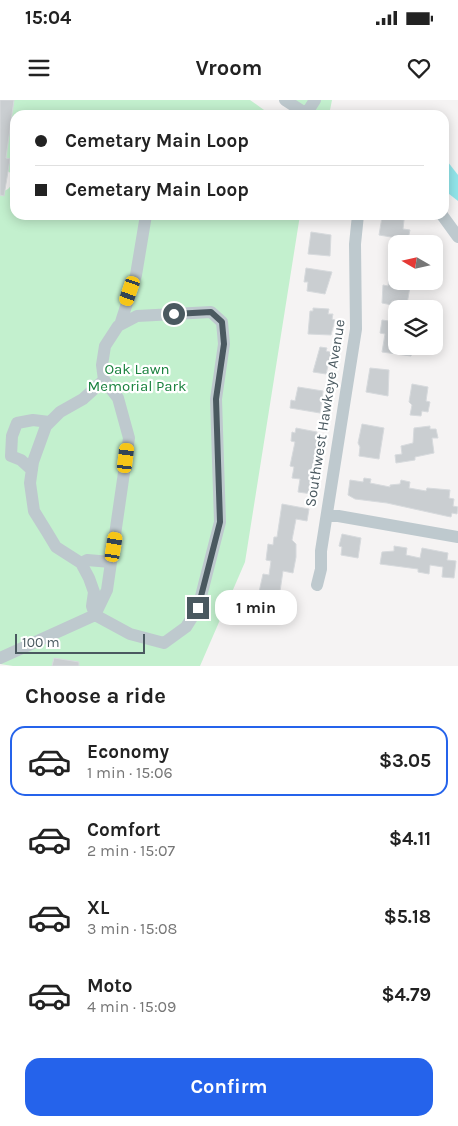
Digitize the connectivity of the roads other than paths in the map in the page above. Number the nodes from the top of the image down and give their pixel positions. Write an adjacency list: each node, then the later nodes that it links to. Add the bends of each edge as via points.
1 (284, 100): 2 (street)
2 (300, 110)
3 (145, 220): 7 (street, via 136,275)
4 (357, 220): 11 (street, Southwest Hawkeye Avenue, via 356,329)
5 (446, 220): 6 (street)
6 (458, 237)
7 (120, 325): 8 (street, via 105,346); 16 (street, via 137,316 211,312 222,322 224,344 216,399 220,522 198,608 186,627 164,643 130,634)
8 (104, 380): 9 (street); 13 (street, via 118,398 129,438)
9 (49, 422): 10 (street); 10 (street, via 32,420 17,423 12,436 11,456)
10 (32, 470): 14 (street, via 30,483 34,511 56,547)
11 (327, 514): 12 (street); 15 (street, Southwest Hawkeye Avenue)
12 (458, 537)
13 (111, 562): 14 (street, via 87,560); 16 (street, via 107,590)
14 (81, 563): 16 (street, via 94,592 92,606)
15 (318, 586)
16 (95, 615): 17 (street)
17 (0, 658)

